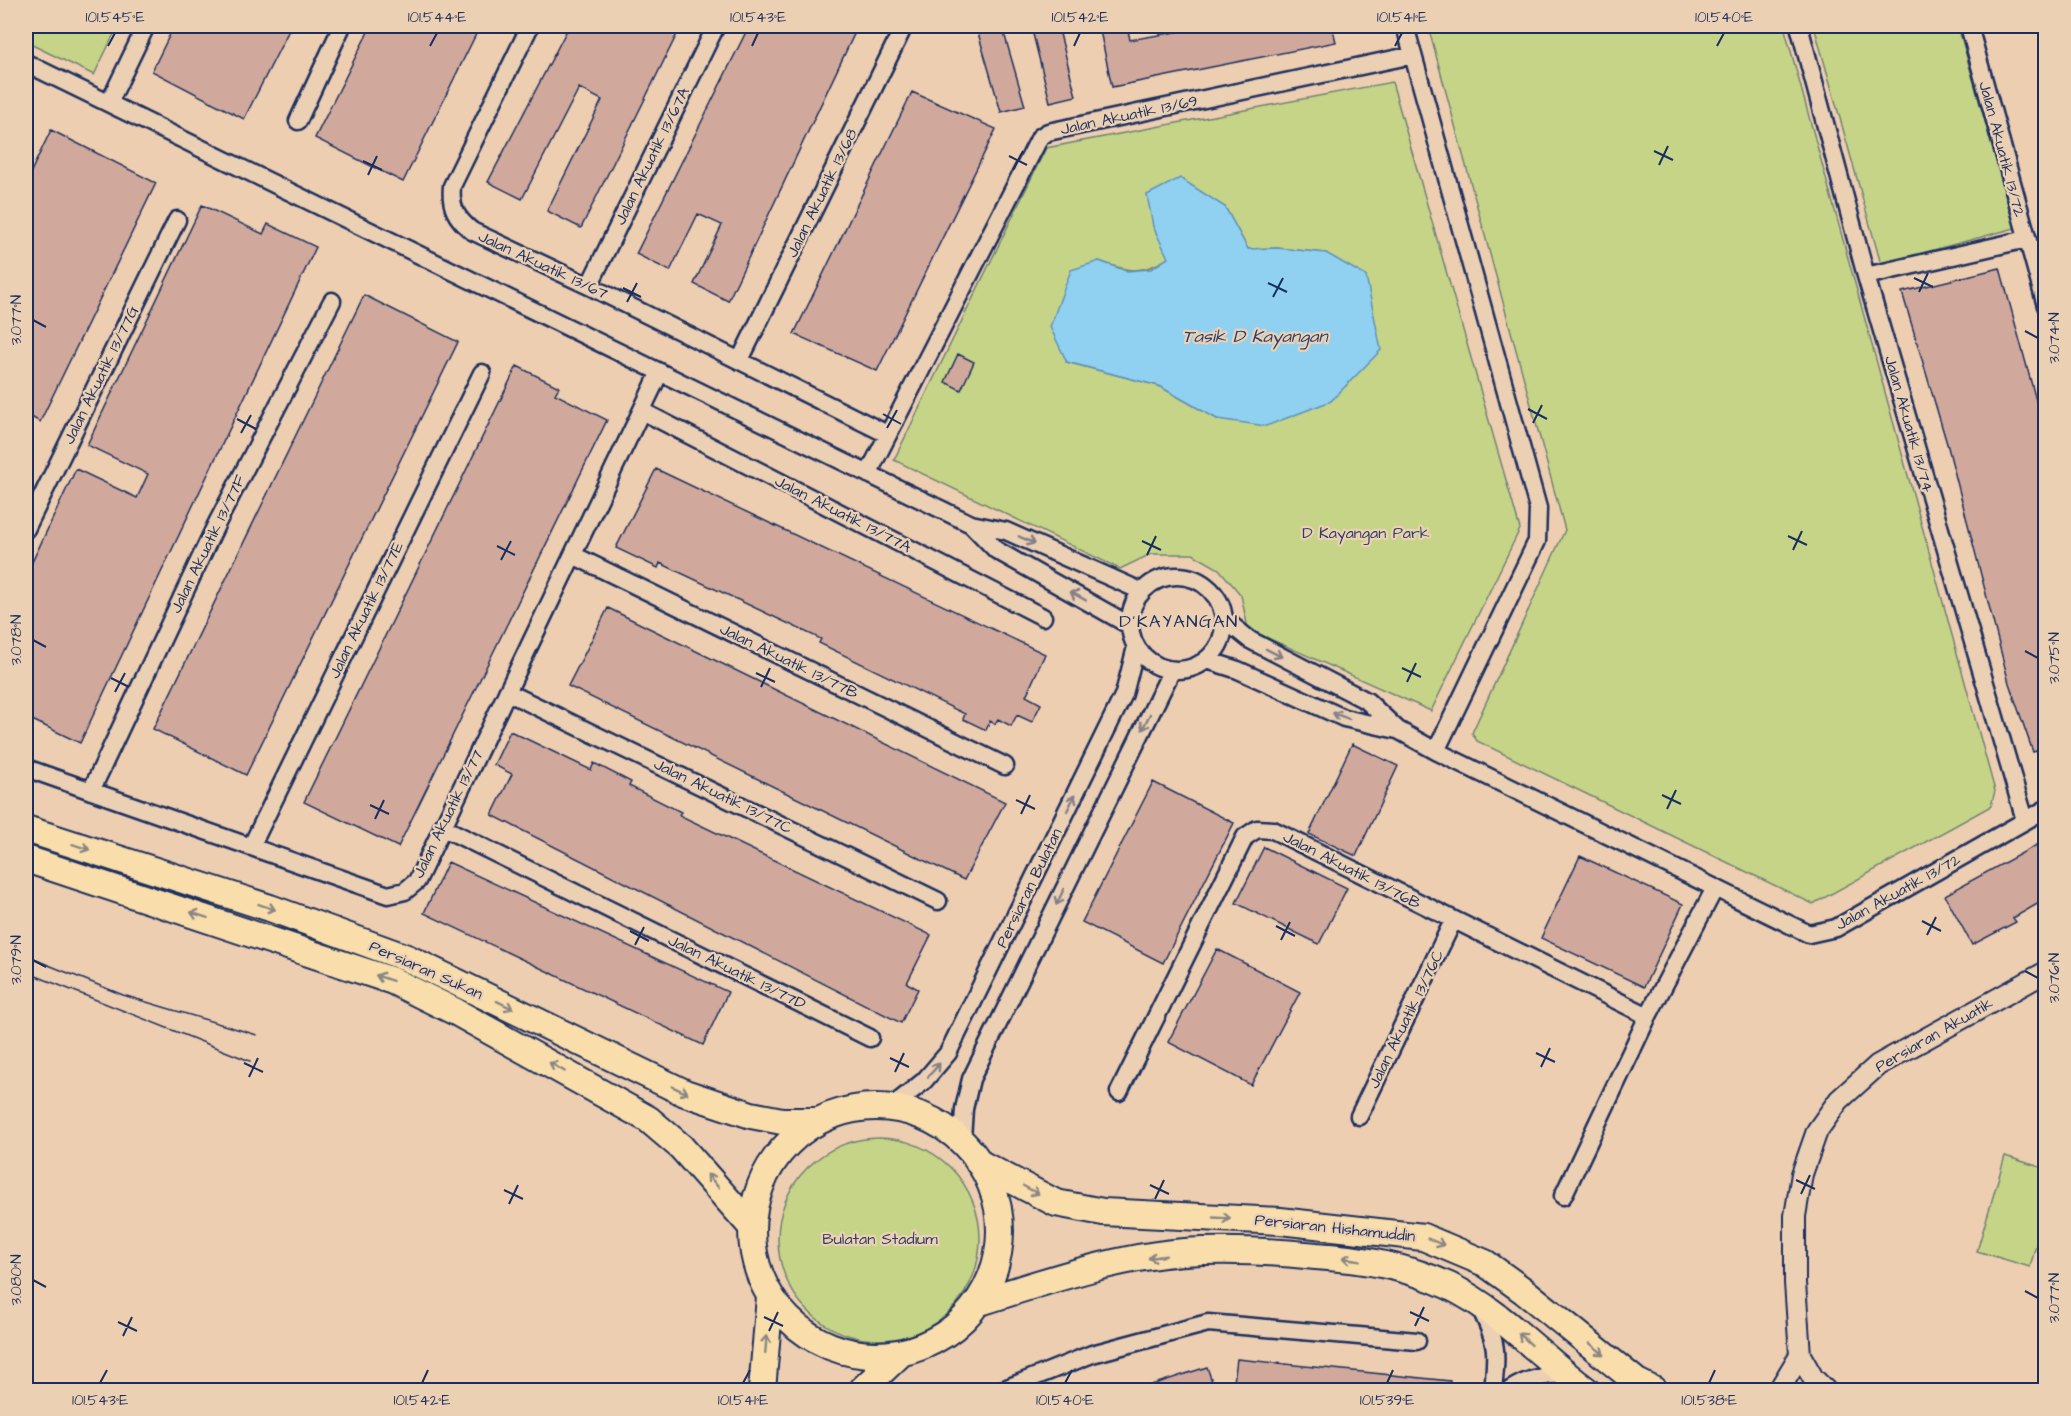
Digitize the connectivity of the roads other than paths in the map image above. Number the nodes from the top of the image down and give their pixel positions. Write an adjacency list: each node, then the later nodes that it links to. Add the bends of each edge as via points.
1 (146, 26): 11 (street)
2 (342, 26): 12 (street)
3 (530, 26): 16 (street, Jalan Akuatik 13/67, via 452,186 450,204 472,231)
4 (716, 26): 16 (street, Jalan Akuatik 13/67A)
5 (904, 26): 19 (street, Jalan Akuatik 13/68)
6 (1405, 26): 9 (street)
7 (1799, 26): 15 (street, Jalan Akuatik 13/74)
8 (1969, 26): 14 (street, Jalan Akuatik 13/72)
9 (1413, 55): 23 (street, Jalan Akuatik 13/69, via 1048,132 1040,137); 37 (street, via 1540,524 1537,541)
10 (26, 63): 11 (street)
11 (109, 103): 20 (street)
12 (298, 121)
13 (177, 220): 26 (street, Jalan Akuatik 13/77G)
14 (2027, 239): 15 (street); 18 (street, Jalan Akuatik 13/72)
15 (1866, 276): 42 (street, Jalan Akuatik 13/74)
16 (589, 286): 19 (street, Jalan Akuatik 13/67)
17 (332, 301): 40 (street, Jalan Akuatik 13/77F, via 216,525)
18 (2046, 306)
19 (740, 360): 23 (street, Jalan Akuatik 13/67)
20 (660, 372): 22 (street, Jalan Akuatik 13/77); 24 (street)
21 (482, 374): 45 (street, Jalan Akuatik 13/77E)
22 (642, 411): 27 (street, Jalan Akuatik 13/77); 29 (street, Jalan Akuatik 13/77A)
23 (887, 434): 24 (street, Jalan Akuatik 13/69)
24 (868, 474): 25 (street)
25 (971, 524): 28 (street, one-way to 28, via 1006,531); 31 (street, one-way to 25, via 996,550)
26 (26, 529)
27 (573, 555): 35 (street, Jalan Akuatik 13/77); 38 (street, Jalan Akuatik 13/77B)
28 (1141, 591): 30 (street, via 1169,575 1185,575 1213,591); 31 (street, via 1130,613)
29 (1043, 617)
30 (1225, 620): 33 (street, via 1224,635); 36 (street, one-way to 36, via 1250,640 1367,701)
31 (1129, 625): 32 (street)
32 (1136, 647): 34 (street, via 1151,663); 54 (street, Persiaran Bulatan, one-way to 32, via 924,1081 948,1053 1124,694)
33 (1207, 660): 34 (street, via 1197,666); 36 (street, one-way to 33, via 1344,718)
34 (1172, 670): 57 (street, Persiaran Bulatan, one-way to 57, via 971,1079 963,1109)
35 (507, 692): 43 (street, Jalan Akuatik 13/77); 48 (street, Jalan Akuatik 13/77C)
36 (1398, 730): 37 (street, Jalan Akuatik 13/72)
37 (1436, 751): 47 (street, Jalan Akuatik 13/72)
38 (1005, 766)
39 (26, 768): 40 (street, Jalan Akuatik 13/77)
40 (91, 791): 45 (street, Jalan Akuatik 13/77)
41 (2046, 809): 42 (street, Jalan Akuatik 13/72)
42 (2025, 820): 47 (street, Jalan Akuatik 13/72, via 1823,933 1809,934)
43 (442, 827): 45 (street, Jalan Akuatik 13/77, via 417,881 405,891 388,895); 52 (street, Jalan Akuatik 13/77D)
44 (26, 829): 56 (main road, Persiaran Sukan, one-way to 56, via 270,908 407,958 685,1093 771,1119)
45 (251, 847)
46 (26, 859): 60 (main road, Persiaran Sukan, one-way to 46, via 681,1147 648,1119 456,1012 393,981)
47 (1714, 888): 51 (street)
48 (938, 901)
49 (1453, 921): 51 (street, Jalan Akuatik 13/76B); 53 (street, Jalan Akuatik 13/76B, via 1273,830 1257,830 1245,837); 55 (street, Jalan Akuatik 13/76C)
50 (2046, 972): 66 (street, Persiaran Akuatik, via 1878,1065 1839,1100 1817,1131 1802,1174 1795,1216)
51 (1648, 1016): 59 (street)
52 (870, 1038)
53 (1119, 1092)
54 (890, 1108): 56 (main road, via 853,1109); 57 (main road, via 932,1121)
55 (1359, 1116)
56 (818, 1120): 60 (main road, via 783,1147 760,1184)
57 (962, 1139): 58 (main road)
58 (979, 1163): 62 (main road, via 995,1197 1000,1234 994,1270); 74 (main road, Persiaran Hishamuddin, one-way to 74, via 1056,1203 1103,1212 1280,1221 1423,1237 1485,1263 1637,1382)
59 (1563, 1196)
60 (751, 1226): 61 (main road, via 752,1251)
61 (770, 1297): 65 (main road, via 795,1325 827,1345 863,1355); 68 (main road, one-way to 61)
62 (977, 1304): 63 (main road, Persiaran Hishamuddin, one-way to 62, via 1449,1286 1407,1269 1268,1251 1201,1251 1128,1261); 65 (main road, via 956,1326 930,1343)
63 (1478, 1304): 67 (main road, Persiaran Hishamuddin, one-way to 63); 71 (street, via 1494,1336 1498,1355)
64 (1417, 1341): 70 (street, via 1208,1323 1092,1354)
65 (901, 1353): 69 (main road)
66 (1800, 1355): 75 (street); 76 (street, Persiaran Akuatik)
67 (1563, 1374): 72 (street, via 1523,1382); 73 (main road, Persiaran Hishamuddin)
68 (762, 1390)
69 (862, 1390)
70 (1002, 1390)
71 (1493, 1390)
72 (1510, 1390)
73 (1586, 1390)
74 (1653, 1390)
75 (1779, 1390)
76 (1825, 1390)

